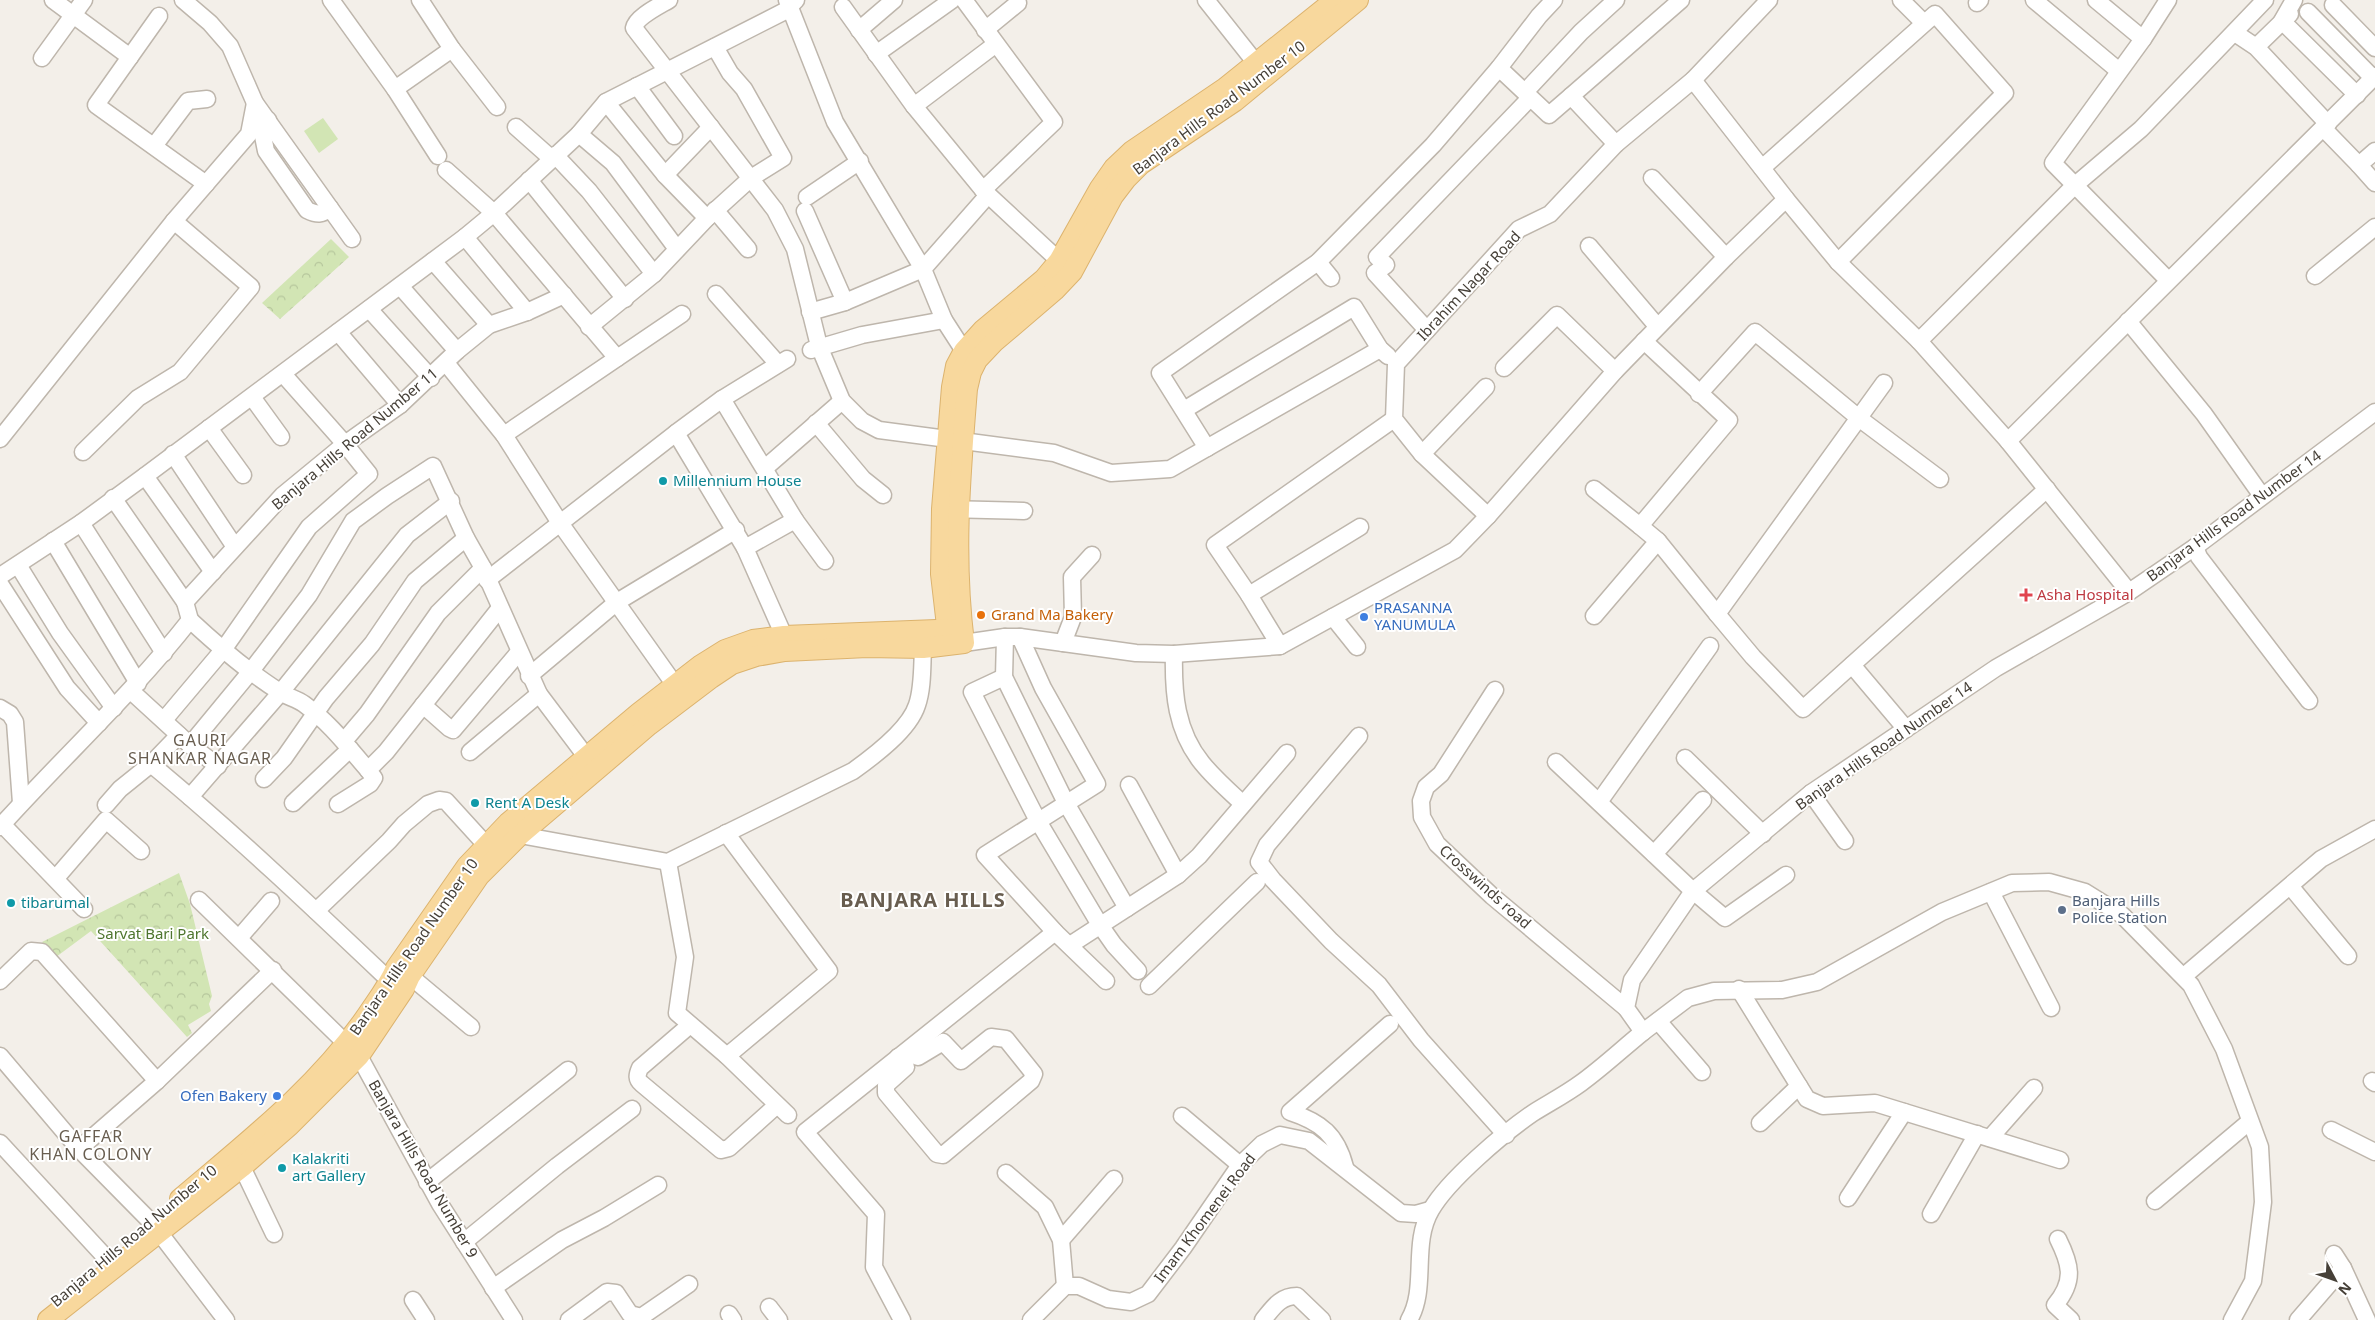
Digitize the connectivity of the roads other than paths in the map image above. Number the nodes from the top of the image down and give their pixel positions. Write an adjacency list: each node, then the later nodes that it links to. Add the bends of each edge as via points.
1 (53, 0): 28 (street)
2 (84, 0): 28 (street)
3 (183, 0): 57 (street, via 230,46)
4 (331, 0): 51 (street)
5 (420, 0): 40 (street)
6 (669, 0): 46 (street, via 634,28)
7 (894, 0): 32 (street)
8 (952, 0): 41 (street)
9 (964, 0): 33 (street)
10 (1206, 0): 45 (street)
11 (1335, 0): 45 (main road, Banjara Hills Road Number 10)
12 (1358, 0): 45 (main road, Banjara Hills Road Number 10)
13 (1554, 0): 44 (street)
14 (1616, 0): 52 (street, via 1580,32)
15 (1681, 0): 54 (street)
16 (1900, 0): 31 (street)
17 (2034, 0): 47 (street)
18 (2096, 0): 35 (street)
19 (2294, 0): 30 (street)
20 (1767, 1): 49 (street, Ibrahim Nagar Road)
21 (791, 2): 37 (street, via 785,11); 70 (street, via 835,122)
22 (2162, 2): 35 (street)
23 (1018, 3): 33 (street)
24 (2263, 3): 30 (street); 34 (street)
25 (2333, 5): 39 (street)
26 (2306, 6): 30 (street); 48 (street)
27 (843, 7): 32 (street)
28 (73, 15): 42 (street); 43 (street)
29 (159, 16): 42 (street)
30 (2281, 22): 38 (street); 53 (street)
31 (1924, 23): 72 (street); 95 (street, via 1935,14 2005,93)
32 (859, 30): 41 (street)
33 (985, 30): 36 (street)
34 (2235, 33): 38 (street); 80 (street, via 2141,129)
35 (2143, 39): 47 (street)
36 (996, 44): 58 (street); 81 (street, via 1054,122)
37 (715, 47): 46 (street); 75 (street, via 784,158)
38 (2256, 47): 62 (street)
39 (2375, 48)
40 (452, 49): 51 (street); 59 (street)
41 (876, 54): 58 (street)
42 (130, 57): 66 (street, via 96,105)
43 (42, 58)
44 (1499, 68): 52 (street); 94 (street, via 1432,145)
45 (1261, 69): 96 (main road, Banjara Hills Road Number 10, via 1234,101 1141,164 1126,179)
46 (667, 71): 50 (street); 61 (street)
47 (2119, 71): 80 (street, via 2054,163)
48 (2374, 77): 53 (street)
49 (1693, 80): 65 (street, Ibrahim Nagar Road); 72 (street)
50 (637, 86): 56 (street); 64 (street)
51 (395, 89): 68 (street)
52 (1528, 95): 54 (street, via 1549,114); 116 (street, via 1377,257 1386,265 1375,273)
53 (2357, 95): 62 (street)
54 (1571, 96): 65 (street)
55 (207, 99): 66 (street, via 188,101)
56 (606, 102): 63 (street); 74 (street)
57 (255, 103): 79 (street, via 249,134); 88 (street)
58 (914, 106): 81 (street)
59 (497, 107)
60 (516, 127): 69 (street)
61 (710, 127): 74 (street); 75 (street)
62 (2326, 127): 71 (street); 101 (street)
63 (579, 134): 69 (street); 90 (street, via 613,163)
64 (674, 136)
65 (1616, 144): 116 (street, Ibrahim Nagar Road, via 1550,214 1519,229)
66 (154, 146): 79 (street)
67 (2375, 151): 71 (street)
68 (438, 156)
69 (554, 157): 77 (street); 98 (street, via 589,191)
70 (860, 161): 97 (street); 106 (street, via 806,204)
71 (2359, 165): 78 (street)
72 (1762, 168): 82 (street)
73 (446, 170): 83 (street)
74 (665, 175): 84 (street)
75 (751, 178): 84 (street); 109 (street, via 775,210 795,249)
76 (1652, 178): 92 (street)
77 (529, 180): 83 (street); 105 (street)
78 (2375, 183)
79 (206, 184): 85 (street)
80 (2074, 186): 101 (street); 119 (street)
81 (985, 192): 96 (street); 97 (street)
82 (1786, 199): 92 (street); 95 (street)
83 (494, 213): 87 (street); 104 (street)
84 (711, 214): 90 (street); 91 (street)
85 (174, 221): 146 (street); 151 (street, via 251,287 180,372 138,398)
86 (2375, 227): 99 (street)
87 (465, 237): 93 (street); 108 (street)
88 (352, 239)
89 (1589, 246): 114 (street)
90 (677, 249): 98 (street)
91 (748, 249)
92 (1726, 257): 114 (street)
93 (433, 261): 102 (street); 113 (street)
94 (1318, 262): 100 (street); 137 (street, via 1160,373)
95 (1838, 262): 119 (street)
96 (1066, 266): 122 (main road, Banjara Hills Road Number 10, via 1044,279 983,330); 147 (main road, Banjara Hills Road Number 10, via 1048,296 977,360 971,372)
97 (922, 269): 106 (street); 111 (street)
98 (654, 274): 105 (street)
99 (2315, 276)
100 (1331, 278)
101 (2168, 280): 112 (street)
102 (400, 286): 107 (street); 123 (street)
103 (716, 294): 134 (street, via 783,362)
104 (564, 295): 108 (street); 115 (street)
105 (625, 299): 115 (street)
106 (845, 302): 109 (street)
107 (368, 310): 117 (street); 129 (street)
108 (527, 312): 113 (street)
109 (810, 312): 120 (street)
110 (682, 314): 124 (street)
111 (944, 320): 120 (street, via 862,334); 122 (street)
112 (2128, 321): 148 (street); 161 (street, via 2204,414)
113 (489, 325): 123 (street)
114 (1657, 326): 118 (street)
115 (590, 328): 124 (street)
116 (1427, 330): 125 (street, Ibrahim Nagar Road)
117 (338, 332): 128 (street); 136 (street)
118 (1644, 341): 127 (street); 132 (street)
119 (1919, 341): 148 (street)
120 (815, 348): 135 (street)
121 (1380, 349): 125 (street); 137 (street, via 1354,307); 150 (street)
122 (964, 351): 147 (main road, Banjara Hills Road Number 10, via 956,366 952,387)
123 (452, 357): 129 (street, Banjara Hills Road Number 11); 144 (street, Banjara Hills Road Number 11)
124 (617, 358): 144 (street)
125 (1396, 364): 140 (street)
126 (1504, 368): 127 (street, via 1557,314)
127 (1615, 371): 166 (street)
128 (283, 374): 133 (street); 149 (street)
129 (430, 378): 136 (street, Banjara Hills Road Number 11)
130 (1884, 383): 139 (street)
131 (1486, 387): 153 (street)
132 (1699, 394): 139 (street, via 1754,332); 170 (street, via 1728,420)
133 (252, 397): 142 (street); 145 (street)
134 (722, 399): 143 (street); 154 (street)
135 (842, 401): 141 (street); 147 (street, via 862,420 879,430)
136 (400, 405): 149 (street, Banjara Hills Road Number 11)
137 (1184, 410): 150 (street)
138 (2375, 412): 161 (street, Banjara Hills Road Number 14)
139 (1860, 419): 157 (street); 191 (street)
140 (1394, 420): 153 (street); 187 (street, via 1215,546)
141 (816, 423): 154 (street); 160 (street, via 863,479)
142 (209, 428): 152 (street); 155 (street)
143 (676, 433): 169 (street); 172 (street)
144 (504, 435): 169 (street, Banjara Hills Road Number 11)
145 (280, 437)
146 (0, 439)
147 (955, 441): 150 (street, via 1054,453 1111,473 1170,469); 164 (main road, Banjara Hills Road Number 10)
148 (2008, 441): 159 (street)
149 (346, 444): 177 (street, Banjara Hills Road Number 11, via 283,494); 203 (street, via 369,474 309,527)
150 (1207, 448)
151 (83, 452)
152 (173, 454): 156 (street); 177 (street)
153 (1422, 454): 166 (street)
154 (765, 468): 167 (street)
155 (243, 475)
156 (145, 476): 162 (street); 182 (street)
157 (1940, 479)
158 (1594, 489): 170 (street)
159 (2047, 489): 186 (street); 207 (street)
160 (883, 495)
161 (2262, 496): 176 (street, Banjara Hills Road Number 14)
162 (113, 498): 168 (street); 188 (street)
163 (451, 501): 173 (street); 208 (street, via 433,466 352,521 309,595); 213 (street, via 406,535)
164 (950, 509): 165 (street); 196 (main road, Banjara Hills Road Number 10, via 957,574)
165 (1024, 511)
166 (1488, 516): 192 (street, via 1455,550)
167 (796, 520): 178 (street); 180 (street)
168 (81, 523): 174 (street); 205 (street)
169 (560, 523): 183 (street); 189 (street, Banjara Hills Road Number 11)
170 (1640, 526): 175 (street)
171 (1360, 527): 187 (street)
172 (736, 530): 178 (street); 189 (street)
173 (466, 538): 183 (street); 220 (street, via 415,581 372,644)
174 (53, 541): 181 (street); 211 (street)
175 (1658, 541): 191 (street); 193 (street)
176 (2195, 546): 186 (street, Banjara Hills Road Number 14); 216 (street, via 2199,556)
177 (235, 547): 182 (street, Banjara Hills Road Number 11)
178 (745, 548): 195 (street)
179 (1092, 555): 198 (street, via 1072,576 1073,617)
180 (825, 561)
181 (18, 565): 184 (street); 219 (street, via 60,633)
182 (213, 572): 188 (street, Banjara Hills Road Number 11)
183 (485, 574): 190 (street); 226 (street, via 438,613)
184 (0, 576)
185 (0, 584): 222 (street, via 66,688)
186 (2129, 592): 223 (street, Banjara Hills Road Number 14, via 1996,668)
187 (1249, 595): 199 (street)
188 (186, 602): 194 (street)
189 (617, 602): 209 (street); 214 (street, Banjara Hills Road Number 11)
190 (500, 608): 204 (street); 217 (street)
191 (1717, 614): 207 (street, via 1802,710)
192 (1333, 616): 199 (street); 201 (street)
193 (1594, 616)
194 (190, 620): 203 (street); 205 (street)
195 (784, 636): 196 (main road, Banjara Hills Road Number 10); 214 (main road, Banjara Hills Road Number 10, via 753,640 725,650 702,665)
196 (956, 636): 197 (street); 202 (main road, Banjara Hills Road Number 10)
197 (1012, 637): 198 (street); 210 (street); 243 (street, via 1097,784)
198 (1063, 643): 206 (street, via 1136,653)
199 (1280, 646): 206 (street)
200 (1710, 646): 240 (street)
201 (1358, 647)
202 (923, 648): 214 (main road, Banjara Hills Road Number 10, via 867,647 756,656 732,664); 251 (street, via 918,704 903,727 876,753 853,771)
203 (223, 650): 208 (street); 221 (street)
204 (519, 652): 209 (street); 217 (street, via 454,730)
205 (164, 653): 211 (street)
206 (1174, 654): 245 (street, via 1175,705 1184,733 1202,763)
207 (1852, 665): 223 (street)
208 (251, 671): 213 (street); 225 (street)
209 (530, 676): 215 (street)
210 (1004, 677): 243 (street); 247 (street, via 972,692)
211 (134, 687): 219 (street); 221 (street)
212 (1495, 690): 284 (street, Crosswinds road, via 1441,774 1426,788 1421,801 1422,817 1436,844 1492,896)
213 (280, 692): 220 (street); 233 (street)
214 (680, 693): 231 (main road, Banjara Hills Road Number 10)
215 (539, 694): 227 (street); 231 (street)
216 (2309, 701)
217 (423, 705): 234 (street)
218 (0, 708): 241 (street, via 15,722)
219 (114, 708): 222 (street)
220 (316, 714): 226 (street); 235 (street)
221 (164, 720): 225 (street)
222 (98, 724): 241 (street)
223 (1906, 730): 237 (street, Banjara Hills Road Number 14)
224 (1359, 736): 306 (street, via 1267,845 1259,862 1331,941 1379,985 1421,1040)
225 (185, 740): 232 (street); 233 (street)
226 (347, 745): 234 (street); 242 (street)
227 (470, 752)
228 (1287, 753): 245 (street)
229 (1684, 758): 252 (street)
230 (1556, 762): 240 (street)
231 (590, 763): 249 (main road, Banjara Hills Road Number 10)
232 (151, 764): 238 (street); 246 (street)
233 (218, 766): 238 (street)
234 (368, 770): 244 (street, via 374,778 370,784)
235 (264, 779)
236 (1129, 785): 259 (street)
237 (1811, 793): 252 (street, Banjara Hills Road Number 14); 253 (street)
238 (190, 797): 269 (street)
239 (1703, 800): 256 (street)
240 (1599, 802): 256 (street)
241 (21, 803): 248 (street)
242 (293, 803)
243 (1066, 803): 247 (street); 267 (street)
244 (338, 804)
245 (1243, 804): 259 (street)
246 (106, 805)
247 (1038, 822): 270 (street); 271 (street, via 985,855)
248 (1, 825): 260 (street)
249 (514, 829): 254 (main road, Banjara Hills Road Number 10); 257 (street); 277 (main road, Banjara Hills Road Number 10)
250 (2375, 829): 262 (street, via 2322,859)
251 (726, 833): 257 (street); 294 (street, via 829,971)
252 (1763, 834): 263 (street, Banjara Hills Road Number 14)
253 (1844, 841)
254 (487, 846): 269 (street, via 446,801 428,804); 280 (main road, Banjara Hills Road Number 10, via 467,866)
255 (141, 851): 260 (street, via 106,820)
256 (1654, 854): 263 (street)
257 (668, 862): 287 (street, via 685,957 677,1013)
258 (1786, 875): 263 (street, via 1725,918)
259 (1178, 876): 267 (street)
260 (56, 878): 268 (street)
261 (1257, 882): 282 (street)
262 (2290, 887): 274 (street); 278 (street)
263 (1693, 891): 284 (street, Banjara Hills Road Number 14, via 1632,980)
264 (1991, 892): 278 (street, via 2012,883 2049,882 2086,892 2122,915); 283 (street, via 1942,912 1817,982 1782,990); 285 (street)
265 (200, 900): 272 (street, Banjara Hills Road Number 9)
266 (271, 901): 272 (street)
267 (1127, 908): 270 (street)
268 (84, 909)
269 (316, 911): 280 (street)
270 (1100, 925): 273 (street); 276 (street)
271 (1056, 932): 273 (street); 292 (street)
272 (239, 938): 275 (street, Banjara Hills Road Number 9)
273 (1070, 945): 281 (street)
274 (2348, 956)
275 (273, 970): 291 (street, Banjara Hills Road Number 9); 297 (street)
276 (1138, 971)
277 (410, 976): 289 (street); 291 (main road, Banjara Hills Road Number 10, via 404,989)
278 (2184, 976): 303 (street, via 2224,1049)
279 (0, 980): 297 (street, via 30,951 42,952)
280 (390, 981): 291 (main road, Banjara Hills Road Number 10)
281 (1106, 981)
282 (1149, 986)
283 (1739, 989): 286 (street, via 1688,998); 298 (street)
284 (1626, 1008): 290 (street)
285 (2051, 1008)
286 (1658, 1021): 290 (street); 296 (street)
287 (690, 1024): 294 (street); 294 (street, via 640,1068 638,1080 717,1147 726,1150 783,1110)
288 (1390, 1024): 314 (street, via 1290,1112 1311,1120 1335,1139)
289 (471, 1026)
290 (1643, 1032): 306 (street, via 1581,1083)
291 (353, 1050): 313 (main road, Banjara Hills Road Number 10, via 289,1126); 317 (street, Banjara Hills Road Number 9); 323 (main road, Banjara Hills Road Number 10)
292 (904, 1053): 292 (street, via 906,1067 886,1085 886,1093 937,1154 943,1155 1031,1081 1034,1074 1006,1039 991,1037 961,1061 943,1042 918,1057); 342 (street, via 805,1132 876,1214 874,1267)
293 (0, 1056): 309 (street)
294 (727, 1056)
295 (568, 1070): 317 (street)
296 (1702, 1072)
297 (157, 1081): 309 (street)
298 (1799, 1086): 301 (street, via 1807,1099 1823,1106 1875,1103); 304 (street)
299 (2034, 1088): 307 (street)
300 (632, 1109): 327 (street)
301 (1904, 1112): 307 (street); 319 (street)
302 (1182, 1116): 312 (street)
303 (2249, 1122): 320 (street); 335 (street, via 2260,1147 2262,1202 2253,1281)
304 (1760, 1123)
305 (2331, 1130): 310 (street)
306 (1506, 1135): 321 (street, via 1454,1180)
307 (1984, 1136): 311 (street); 322 (street)
308 (0, 1143): 329 (street)
309 (79, 1149): 323 (street)
310 (2375, 1152)
311 (2060, 1160)
312 (1240, 1165): 314 (street, Imam Khomenei Road, via 1262,1144 1280,1135 1309,1140); 332 (street, Imam Khomenei Road, via 1148,1294 1131,1302 1108,1299 1078,1286)
313 (242, 1167): 323 (main road, Banjara Hills Road Number 10); 324 (street)
314 (1345, 1167): 321 (street, Imam Khomenei Road, via 1401,1213 1416,1214)
315 (1006, 1173): 326 (street, via 1045,1207)
316 (1114, 1179): 326 (street)
317 (427, 1182): 327 (street, Banjara Hills Road Number 9)
318 (658, 1184): 333 (street, via 562,1240)
319 (1848, 1198)
320 (2155, 1201)
321 (1430, 1210): 346 (street, via 1419,1249 1416,1308)
322 (1931, 1214)
323 (156, 1227): 329 (main road, Banjara Hills Road Number 10); 337 (main road, Banjara Hills Road Number 10); 338 (street)
324 (274, 1234)
325 (2058, 1239): 347 (street, via 2067,1257 2069,1283 2056,1305)
326 (1061, 1240): 332 (street)
327 (464, 1242): 333 (street, Banjara Hills Road Number 9)
328 (2334, 1254): 330 (street)
329 (108, 1260): 336 (main road, Banjara Hills Road Number 10)
330 (2343, 1268): 348 (street); 349 (street)
331 (689, 1284): 341 (street, via 640,1317 630,1314 616,1293 607,1292)
332 (1065, 1286): 343 (street)
333 (493, 1288): 340 (street, Banjara Hills Road Number 9)
334 (413, 1300): 339 (street)
335 (2236, 1318)
336 (31, 1320)
337 (48, 1320)
338 (226, 1320)
339 (426, 1320)
340 (514, 1320)
341 (568, 1320)
342 (902, 1320)
343 (1031, 1320)
344 (1263, 1320): 345 (street, via 1289,1296 1297,1296)
345 (1322, 1320)
346 (1409, 1320)
347 (2071, 1320)
348 (2298, 1320)
349 (2367, 1320)

